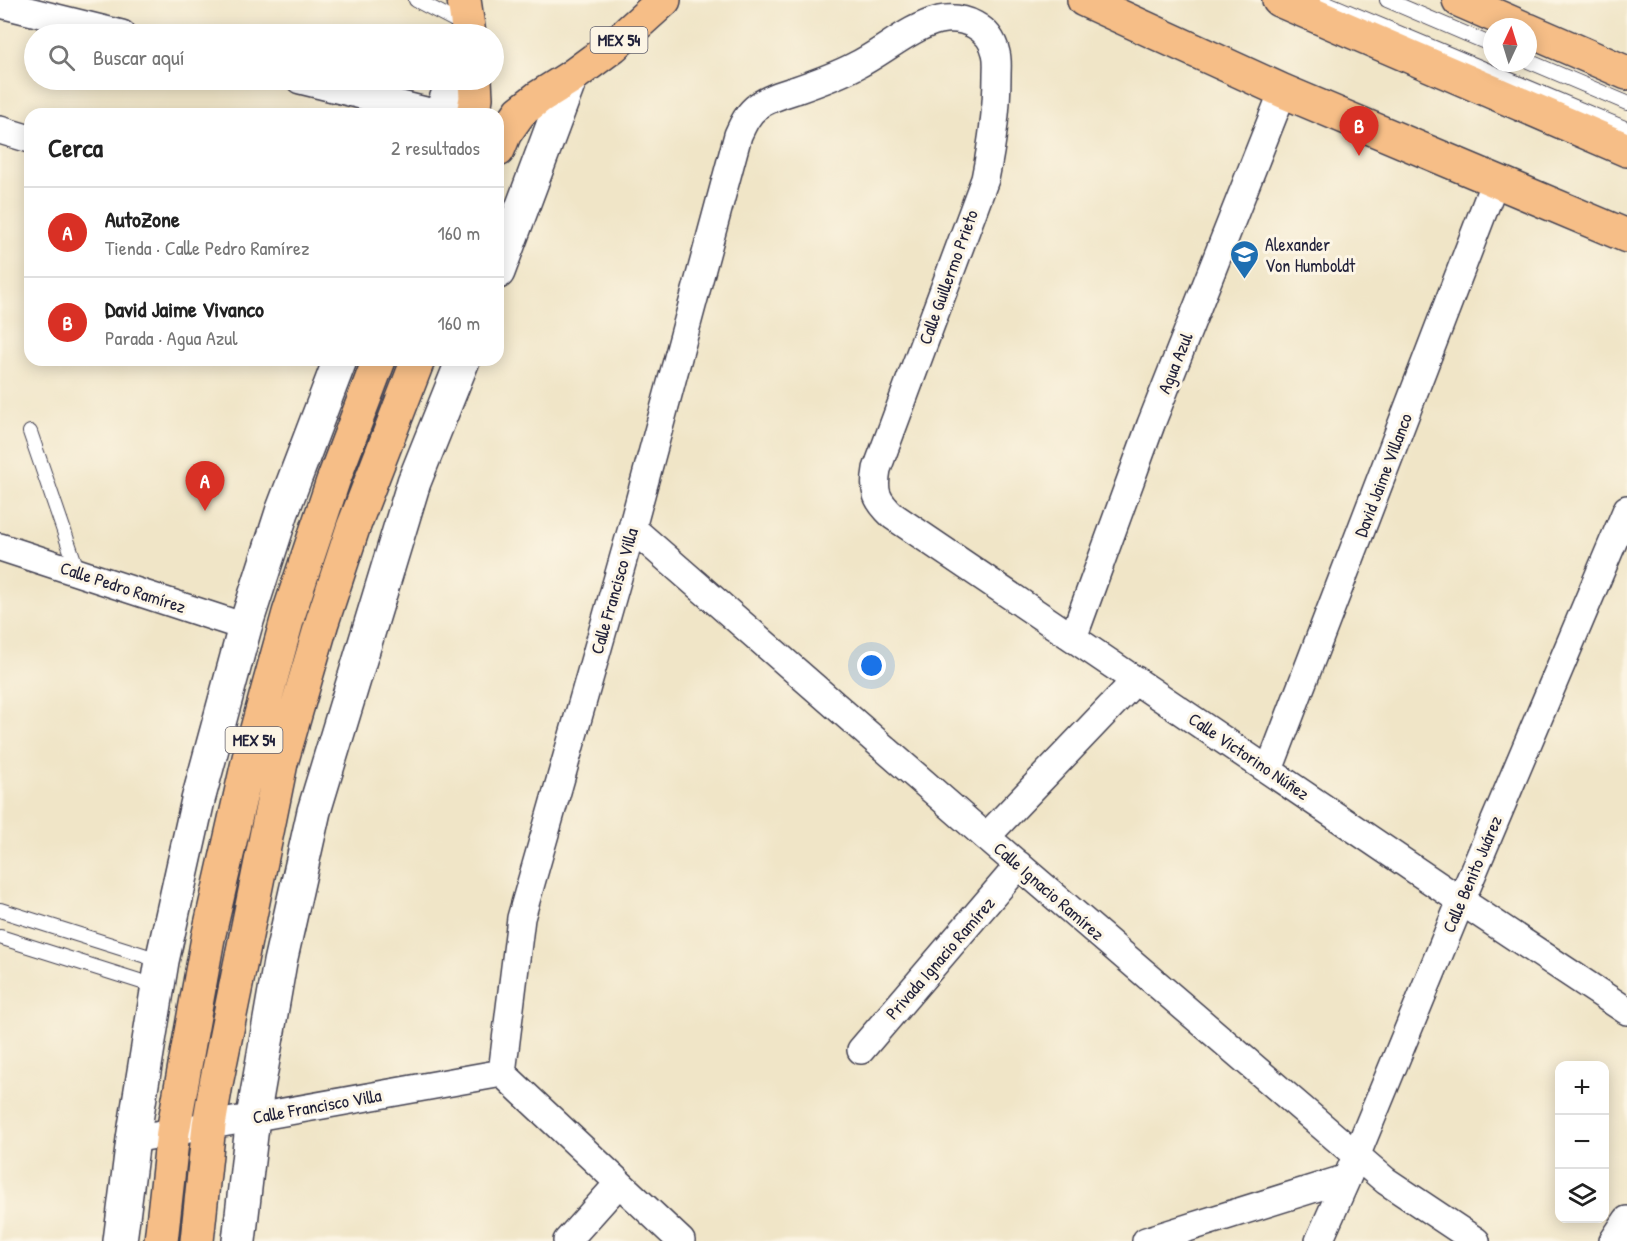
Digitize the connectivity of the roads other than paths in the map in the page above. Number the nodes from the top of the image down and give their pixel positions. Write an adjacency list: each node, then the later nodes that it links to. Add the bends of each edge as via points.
1 (416, 0): 10 (lane)
2 (664, 0): 16 (main road, MEX 54)
3 (1084, 0): 20 (main road)
4 (1279, 0): 30 (main road)
5 (1320, 0): 26 (lane)
6 (1387, 0): 13 (lane)
7 (1459, 0): 9 (main road)
8 (0, 4): 11 (street)
9 (1500, 18)
10 (467, 20)
11 (81, 24)
12 (1537, 34): 15 (main road)
13 (1483, 41)
14 (1537, 65): 21 (lane)
15 (1627, 73)
16 (571, 77): 28 (main road, MEX 54, via 520,112); 33 (street)
17 (341, 90): 22 (street)
18 (449, 90): 23 (street)
19 (476, 90): 24 (main road)
20 (1283, 91): 31 (main road); 45 (street, Agua Azul, via 1151,424)
21 (1627, 103)
22 (414, 108)
23 (441, 108)
24 (474, 108)
25 (749, 114): 39 (street, Calle Guillermo Prieto, via 769,99 834,76 915,30 939,21 974,23 983,29 996,53 995,120 985,179 877,469); 41 (street, Calle Francisco Villa, via 738,135)
26 (1627, 129)
27 (0, 130): 29 (street)
28 (504, 135)
29 (24, 137)
30 (1627, 150)
31 (1495, 181): 32 (main road); 47 (street, David Jaime Villanco)
32 (1627, 236)
33 (504, 256)
34 (338, 366): 44 (street, via 282,512)
35 (377, 366): 59 (main road, MEX 54, via 289,613 249,758 208,938)
36 (416, 366): 58 (main road, MEX 54, via 353,528 281,763)
37 (461, 366): 57 (street, via 414,482 314,811 280,962)
38 (30, 432): 43 (lane)
39 (876, 495): 45 (street, Calle Victorino Núñez, via 893,516)
40 (1627, 509): 50 (street, Calle Benito Juárez)
41 (632, 528): 48 (street, Calle Ignacio Ramírez); 56 (street, Calle Francisco Villa, via 521,918)
42 (0, 547): 43 (street, Calle Pedro Ramírez)
43 (78, 573): 44 (street, Calle Pedro Ramírez)
44 (245, 627): 53 (street, via 198,800)
45 (1073, 638): 46 (street, Calle Victorino Núñez)
46 (1136, 680): 47 (street, Calle Victorino Núñez); 48 (street)
47 (1269, 770): 50 (street, Calle Victorino Núñez)
48 (986, 837): 49 (street, Calle Ignacio Ramírez)
49 (1019, 865): 55 (street, Privada Ignacio Ramírez); 61 (street, Calle Ignacio Ramírez)
50 (1461, 901): 54 (street, Calle Victorino Núñez); 61 (street, Calle Benito Juárez)
51 (0, 910): 53 (lane)
52 (0, 937): 53 (lane)
53 (160, 974): 60 (street)
54 (1627, 1011)
55 (861, 1050)
56 (502, 1073): 57 (street, Calle Francisco Villa); 62 (street)
57 (253, 1117): 58 (street, Calle Francisco Villa); 67 (street)
58 (210, 1125): 59 (street, Calle Francisco Villa); 66 (main road, MEX 54)
59 (172, 1132): 60 (street, Calle Francisco Villa); 65 (main road, MEX 54)
60 (133, 1139): 64 (street)
61 (1352, 1166): 70 (street); 71 (street, Calle Benito Juárez); 72 (street, Calle Ignacio Ramírez, via 1386,1180)
62 (619, 1183): 68 (street); 69 (street)
63 (1627, 1220): 73 (street)
64 (120, 1241)
65 (161, 1241)
66 (197, 1241)
67 (238, 1241)
68 (567, 1241)
69 (681, 1241)
70 (1146, 1241)
71 (1319, 1241)
72 (1476, 1241)
73 (1614, 1241)

